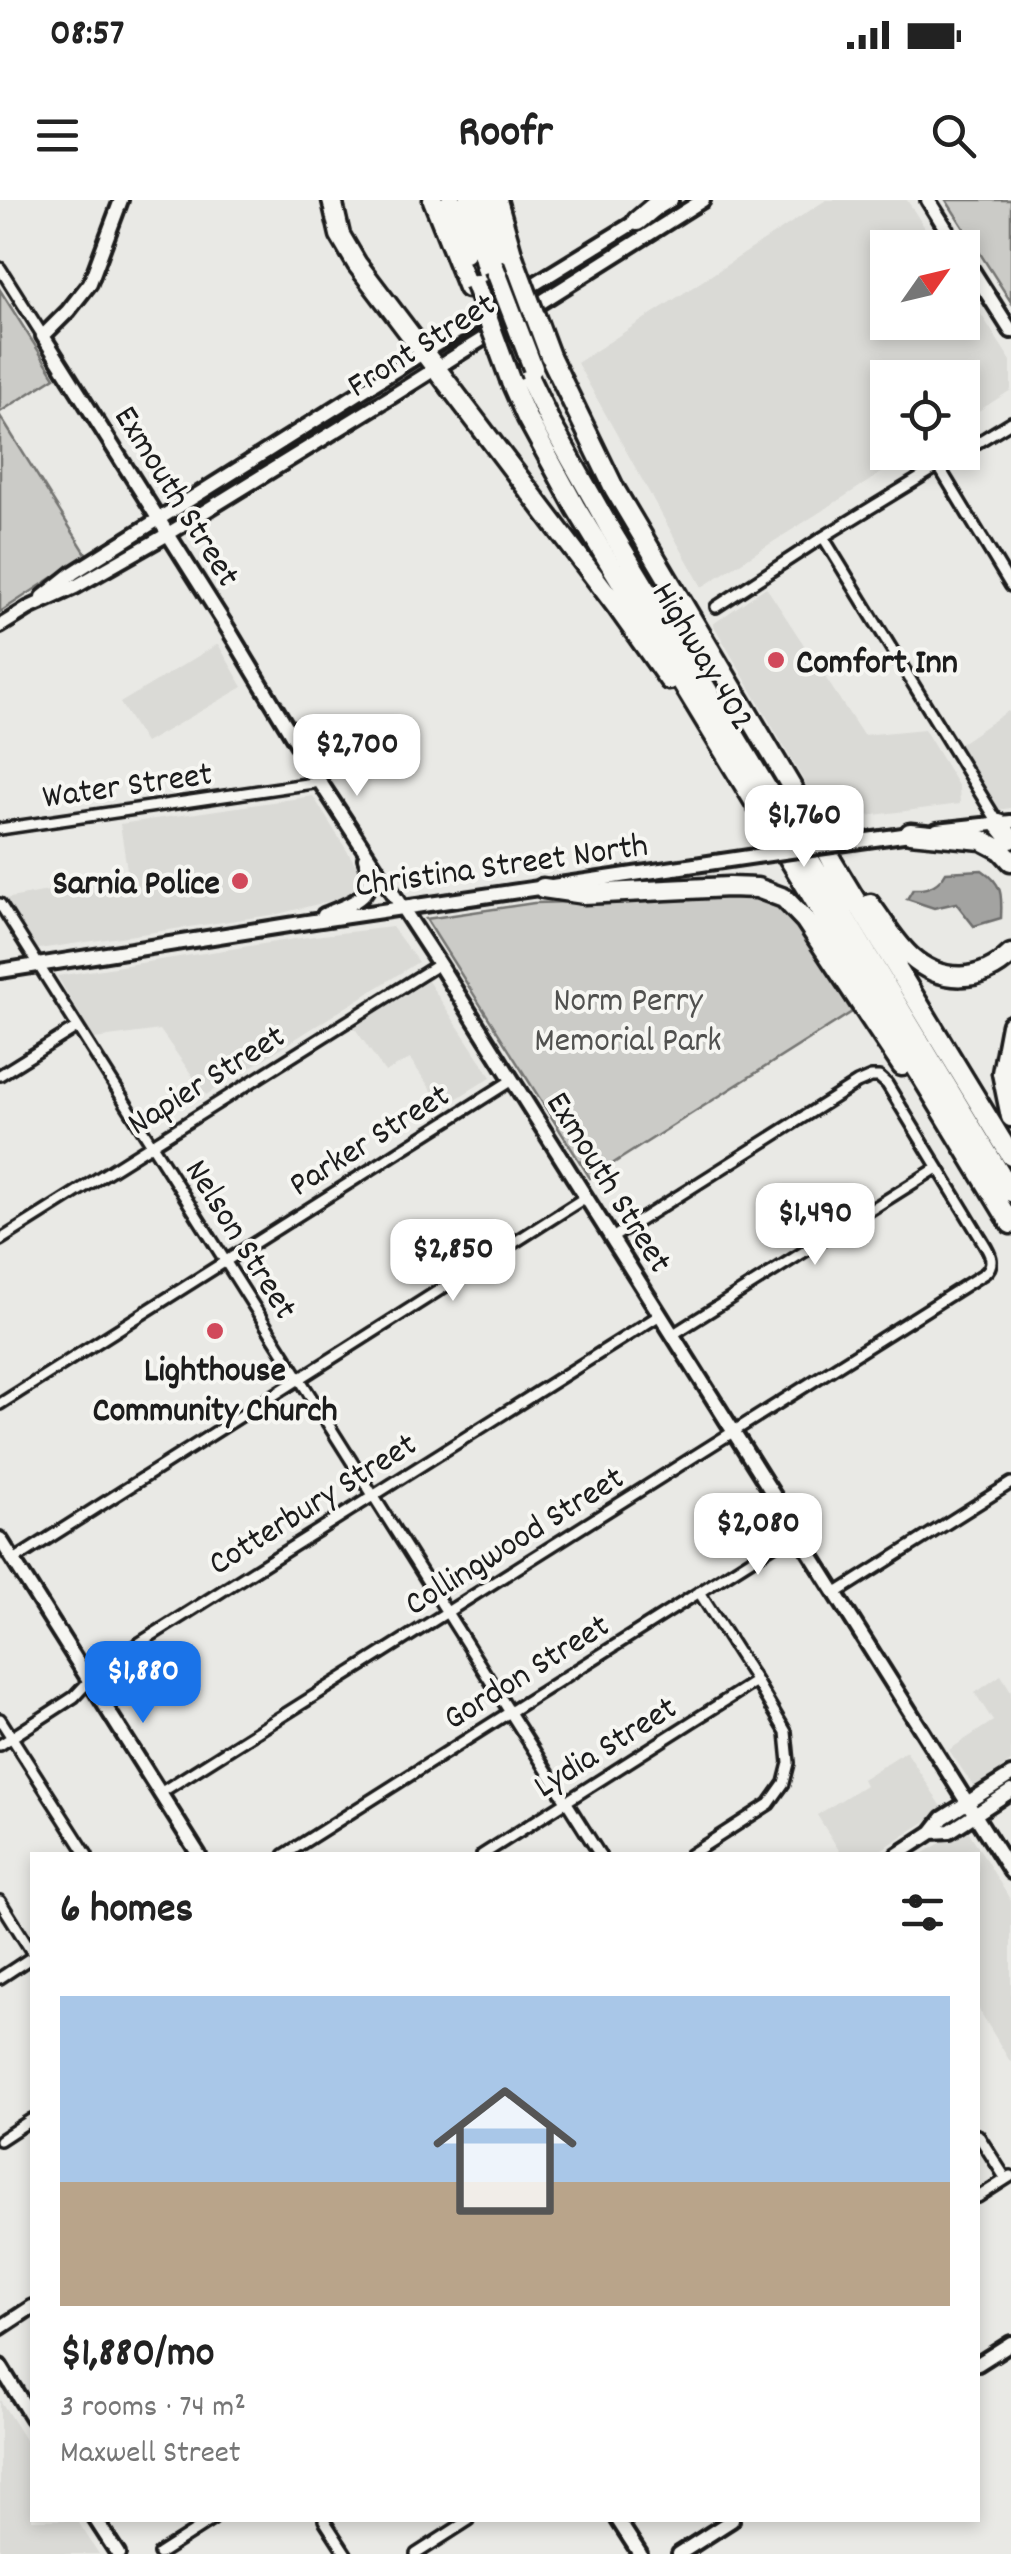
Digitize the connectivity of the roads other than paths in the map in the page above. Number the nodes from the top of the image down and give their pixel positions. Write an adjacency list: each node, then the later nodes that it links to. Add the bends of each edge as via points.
1 (121, 200): 19 (main road, via 90,282)
2 (434, 200): 16 (highway)
3 (451, 200): 16 (highway, Highway 402)
4 (468, 200): 16 (highway)
5 (476, 200): 16 (highway, Highway 402)
6 (484, 200): 16 (highway)
7 (497, 200): 16 (highway)
8 (662, 200): 13 (highway)
9 (671, 200): 13 (main road, Front Street)
10 (703, 200): 21 (main road, Front Street)
11 (928, 200): 14 (main road)
12 (332, 201): 20 (highway, via 348,250)
13 (637, 221): 20 (main road, Front Street)
14 (947, 230)
15 (0, 268): 19 (street, Exmouth Street)
16 (491, 273): 22 (highway, Highway 402, bridge); 22 (highway, Highway 402, bridge, via 501,358)
17 (980, 282): 18 (main road)
18 (1011, 331)
19 (43, 336): 27 (main road, Exmouth Street)
20 (424, 352): 21 (highway); 27 (main road, Front Street)
21 (437, 368): 28 (main road, Front Street); 44 (highway, via 652,656)
22 (532, 368): 35 (highway, via 595,453); 44 (highway, Highway 402, via 527,418); 58 (highway, Highway 402, via 578,458); 59 (highway, via 564,448 610,529)
23 (1011, 422): 24 (street)
24 (980, 441)
25 (934, 470): 29 (street)
26 (941, 470): 30 (street)
27 (159, 520): 28 (main road, Exmouth Street); 32 (main road, Front Street)
28 (168, 534): 32 (main road, Front Street); 34 (main road, Exmouth Street)
29 (823, 537): 31 (street); 36 (street)
30 (1011, 586)
31 (716, 607)
32 (30, 608): 33 (main road)
33 (0, 626)
34 (320, 782): 37 (street, Water Street); 39 (main road, Exmouth Street)
35 (810, 818): 46 (highway, via 901,946 926,968 966,977); 56 (highway)
36 (1007, 828): 38 (main road, Christina Street North)
37 (0, 829)
38 (910, 834): 40 (highway, via 982,840); 41 (main road, Christina Street North, bridge)
39 (358, 840): 43 (main road, Exmouth Street); 45 (main road, via 369,869 368,890)
40 (1011, 861)
41 (543, 888): 43 (main road, Christina Street North); 64 (highway, via 584,894 746,887 791,904)
42 (0, 904): 48 (street, Nelson Street)
43 (403, 908): 45 (main road, Christina Street North); 47 (main road, Exmouth Street)
44 (821, 910): 61 (highway, Highway 402)
45 (308, 922): 48 (main road, Christina Street North)
46 (1011, 954)
47 (439, 964): 53 (main road, Exmouth Street); 55 (street, Napier Street)
48 (38, 965): 49 (main road, Christina Street North); 51 (street, Nelson Street)
49 (0, 971)
50 (1011, 1025): 54 (highway, via 1002,1073)
51 (77, 1026): 52 (street); 55 (street, Nelson Street)
52 (0, 1076)
53 (512, 1080): 60 (main road, Exmouth Street); 65 (street, Parker Street)
54 (1011, 1117)
55 (152, 1144): 63 (street, Napier Street); 65 (street, Nelson Street)
56 (1011, 1156)
57 (938, 1168): 62 (street, via 887,1084 865,1079); 67 (street); 70 (street, Collingwood Street, via 991,1255 991,1268)
58 (1011, 1174)
59 (1011, 1192)
60 (586, 1197): 62 (main road, Exmouth Street); 68 (street)
61 (1011, 1224)
62 (612, 1238): 66 (main road, Exmouth Street)
63 (0, 1240)
64 (1011, 1240)
65 (224, 1261): 68 (street, Nelson Street); 69 (street, Parker Street)
66 (660, 1315): 67 (main road, Exmouth Street); 72 (street, Cotterbury Street)
67 (672, 1335): 70 (main road, Exmouth Street)
68 (300, 1378): 72 (street, Nelson Street); 75 (street)
69 (0, 1404)
70 (734, 1432): 73 (main road, Exmouth Street); 78 (street, Collingwood Street)
71 (1011, 1483): 77 (street)
72 (373, 1496): 78 (street, Nelson Street); 79 (street, Cotterbury Street, via 108,1662)
73 (796, 1530): 76 (street, Gordon Street); 77 (main road, Exmouth Street)
74 (0, 1539): 75 (main road)
75 (14, 1560): 79 (main road)
76 (699, 1592): 80 (street); 81 (street, Gordon Street)
77 (835, 1594): 89 (main road, Exmouth Street)
78 (448, 1612): 81 (street, Nelson Street); 87 (street, Collingwood Street)
79 (90, 1681): 83 (street, Cotterbury Street); 87 (main road)
80 (756, 1681): 88 (street, Lydia Street); 95 (street, via 786,1732 790,1763 784,1783 769,1804)
81 (510, 1712): 88 (street, Nelson Street); 92 (street, Gordon Street)
82 (0, 1719): 83 (street)
83 (12, 1737): 84 (street, Cotterbury Street); 90 (street)
84 (0, 1745)
85 (1011, 1775): 89 (main road)
86 (1011, 1792): 89 (main road)
87 (160, 1793): 91 (main road)
88 (566, 1802): 93 (street, Lydia Street); 94 (street, Nelson Street)
89 (971, 1809): 96 (main road, via 950,1831 932,1832); 97 (main road, Exmouth Street)
90 (84, 1852)
91 (197, 1852)
92 (289, 1852)
93 (487, 1852)
94 (598, 1852)
95 (695, 1852)
96 (901, 1852)
97 (1011, 1872)
98 (0, 1901): 99 (street)
99 (30, 1951)
100 (30, 1956): 101 (street)
101 (0, 1978)
102 (30, 2120): 104 (street)
103 (980, 2138): 105 (street)
104 (0, 2140)
105 (1008, 2178): 106 (street)
106 (980, 2196)
107 (30, 2308): 108 (main road)
108 (0, 2328)
109 (1011, 2343): 110 (main road)
110 (980, 2363)
111 (0, 2366): 112 (main road)
112 (30, 2415)
113 (97, 2522): 119 (main road)
114 (209, 2522): 120 (street)
115 (325, 2522): 121 (street)
116 (466, 2522): 122 (street)
117 (619, 2522): 123 (main road)
118 (729, 2522): 124 (main road)
119 (118, 2554)
120 (159, 2554)
121 (346, 2554)
122 (416, 2554)
123 (640, 2554)
124 (679, 2554)

